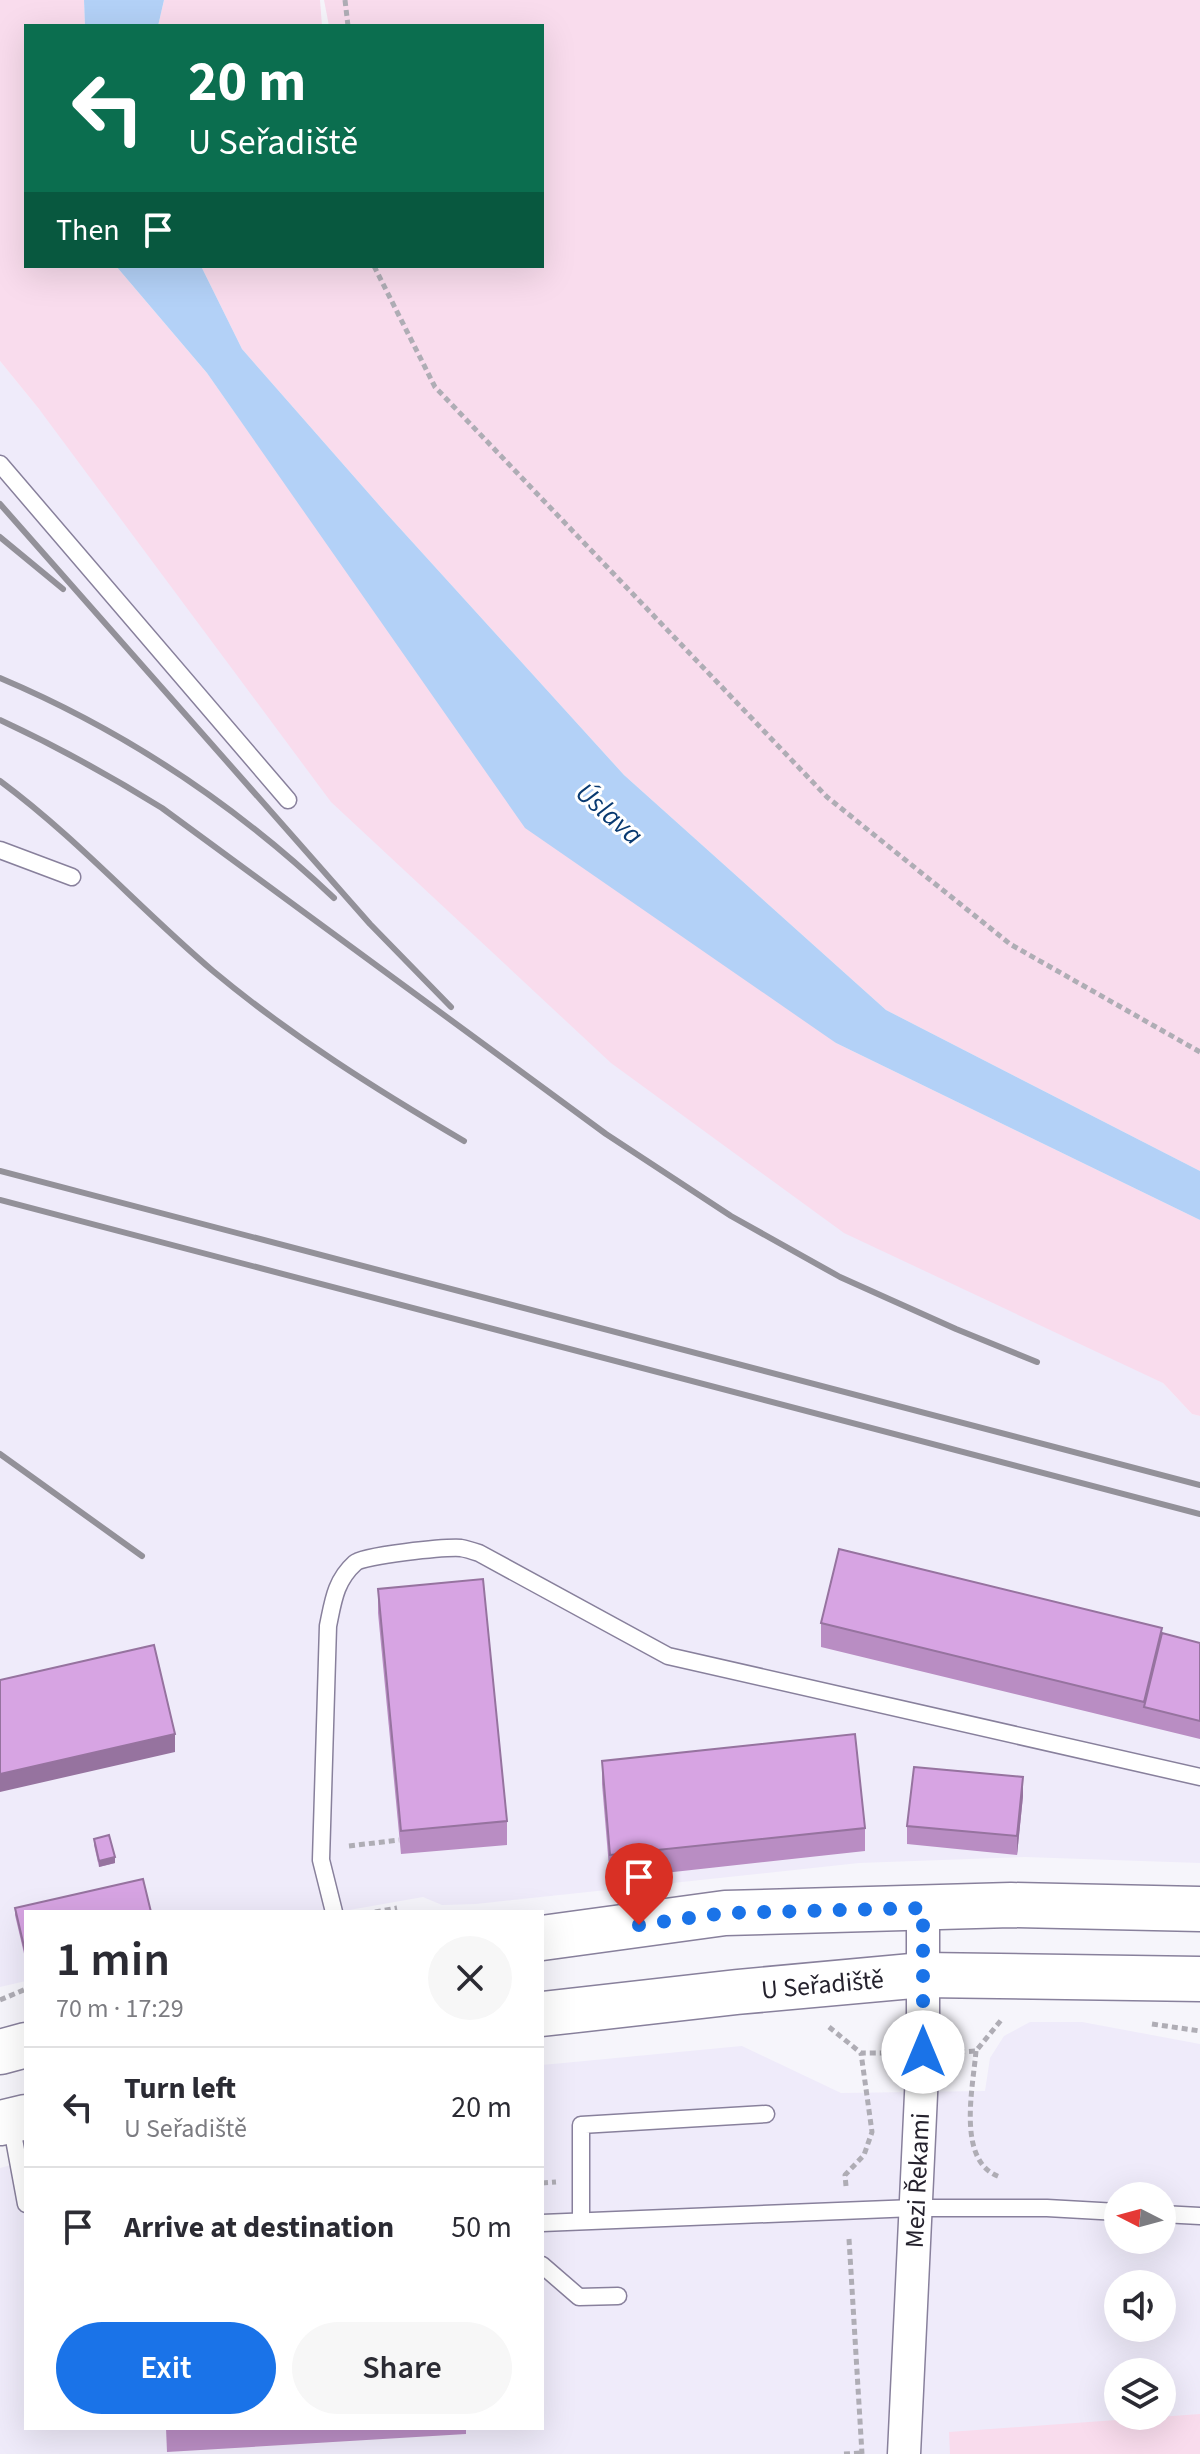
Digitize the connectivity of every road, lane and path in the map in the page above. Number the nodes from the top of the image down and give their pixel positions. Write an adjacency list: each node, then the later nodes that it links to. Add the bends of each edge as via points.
1 (345, 0): 2 (path)
2 (348, 24)
3 (375, 268): 8 (path, via 435,387 827,797 1010,944)
4 (0, 464): 5 (lane)
5 (288, 800)
6 (0, 850): 7 (lane)
7 (72, 877)
8 (1200, 1052)
9 (1200, 1777): 15 (lane, via 668,1656 479,1553 459,1548 376,1556 358,1560 345,1574 335,1590 328,1626 321,1860)
10 (399, 1840): 11 (path)
11 (348, 1846)
12 (397, 1908): 16 (path)
13 (923, 1908): 14 (main road); 17 (main road, via 725,1913); 18 (street, Mezi Řekami)
14 (1200, 1909)
15 (334, 1910)
16 (386, 1910)
17 (544, 1938)
18 (923, 1975): 19 (main road, U Seřadiště); 23 (main road, U Seřadiště); 30 (street, Mezi Řekami)
19 (1200, 1979)
20 (24, 1990): 21 (path)
21 (0, 2000)
22 (1016, 2013): 28 (path, via 1002,2019)
23 (544, 2014)
24 (1147, 2023): 26 (path)
25 (827, 2026): 31 (path)
26 (1200, 2031)
27 (24, 2046): 29 (main road)
28 (976, 2051): 30 (path); 34 (path, via 973,2146 991,2173)
29 (0, 2052)
30 (923, 2052): 31 (path); 36 (street, Mezi Řekami)
31 (861, 2053): 37 (path, via 872,2132 864,2155 845,2175)
32 (766, 2114): 41 (lane, via 581,2125)
33 (12, 2120): 35 (lane)
34 (1008, 2178)
35 (24, 2192)
36 (914, 2208): 37 (lane); 38 (lane); 47 (street, Mezi Řekami)
37 (847, 2209): 41 (lane); 45 (path)
38 (1104, 2211)
39 (1176, 2215): 40 (lane)
40 (1200, 2216)
41 (581, 2220): 42 (lane)
42 (544, 2223)
43 (544, 2267): 44 (lane, via 579,2297)
44 (618, 2296)
45 (862, 2453): 46 (path)
46 (844, 2454)
47 (904, 2454)

